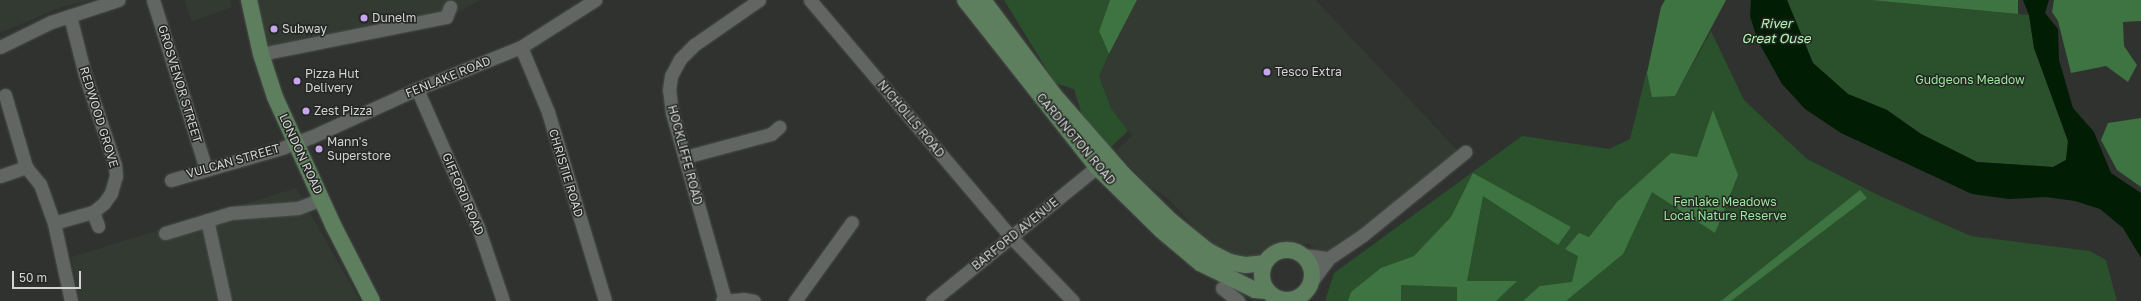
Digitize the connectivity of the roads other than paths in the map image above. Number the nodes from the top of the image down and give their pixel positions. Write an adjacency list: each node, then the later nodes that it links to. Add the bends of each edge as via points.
1 (118, 0): 10 (street)
2 (153, 0): 22 (street, GROSVENOR STREET)
3 (249, 0): 13 (main road, LONDON ROAD)
4 (595, 0): 12 (street, FENLAKE ROAD)
5 (759, 0): 19 (street, HOCKLIFFE ROAD, via 694,45 680,59 671,76 669,90 672,112)
6 (810, 0): 32 (street, NICHOLLS ROAD)
7 (965, 0): 21 (main road, CARDINGTON ROAD)
8 (982, 0): 35 (main road, CARDINGTON ROAD, via 1054,95 1123,174 1171,221 1208,252 1230,262 1246,265)
9 (450, 7): 13 (street, via 446,17)
10 (70, 16): 11 (street, via 38,27); 26 (street, REDWOOD GROVE, via 115,165 116,176 111,193)
11 (0, 47)
12 (521, 47): 14 (street, FENLAKE ROAD); 44 (street, CHRISTIE ROAD, via 548,112)
13 (261, 54): 17 (main road, LONDON ROAD, via 275,97)
14 (417, 89): 17 (street, FENLAKE ROAD); 43 (street, GIFFORD ROAD, via 478,227)
15 (5, 95): 20 (street)
16 (780, 126): 19 (street, via 771,134)
17 (295, 143): 22 (street, VULCAN STREET); 25 (main road, LONDON ROAD)
18 (1465, 152): 34 (street, via 1363,235)
19 (684, 158): 45 (street, HOCKLIFFE ROAD)
20 (26, 167): 23 (street); 29 (street, via 40,184)
21 (1098, 168): 32 (street, BARFORD AVENUE); 38 (main road, CARDINGTON ROAD, via 1162,231 1200,264 1255,290)
22 (206, 169): 24 (street, VULCAN STREET)
23 (0, 176)
24 (171, 180)
25 (322, 199): 27 (street, via 303,207 248,210); 42 (main road, LONDON ROAD)
26 (93, 212): 29 (street, REDWOOD GROVE); 30 (street)
27 (207, 220): 31 (street); 41 (street)
28 (852, 222): 47 (street)
29 (54, 223): 40 (street)
30 (98, 226)
31 (165, 234)
32 (1011, 237): 48 (street, BARFORD AVENUE); 49 (street, NICHOLLS ROAD)
33 (1303, 255): 34 (street); 35 (main road, via 1292,250 1277,251); 36 (main road, via 1311,266)
34 (1329, 258): 36 (street)
35 (1264, 264): 38 (main road, via 1262,274)
36 (1311, 282): 39 (main road)
37 (1222, 288): 50 (street)
38 (1267, 291): 39 (main road, via 1276,298 1288,301)
39 (1302, 300)
40 (71, 301)
41 (225, 301)
42 (372, 301)
43 (502, 301)
44 (605, 301)
45 (723, 301): 46 (street)
46 (754, 301)
47 (795, 301)
48 (932, 301)
49 (1073, 301)
50 (1238, 301)

